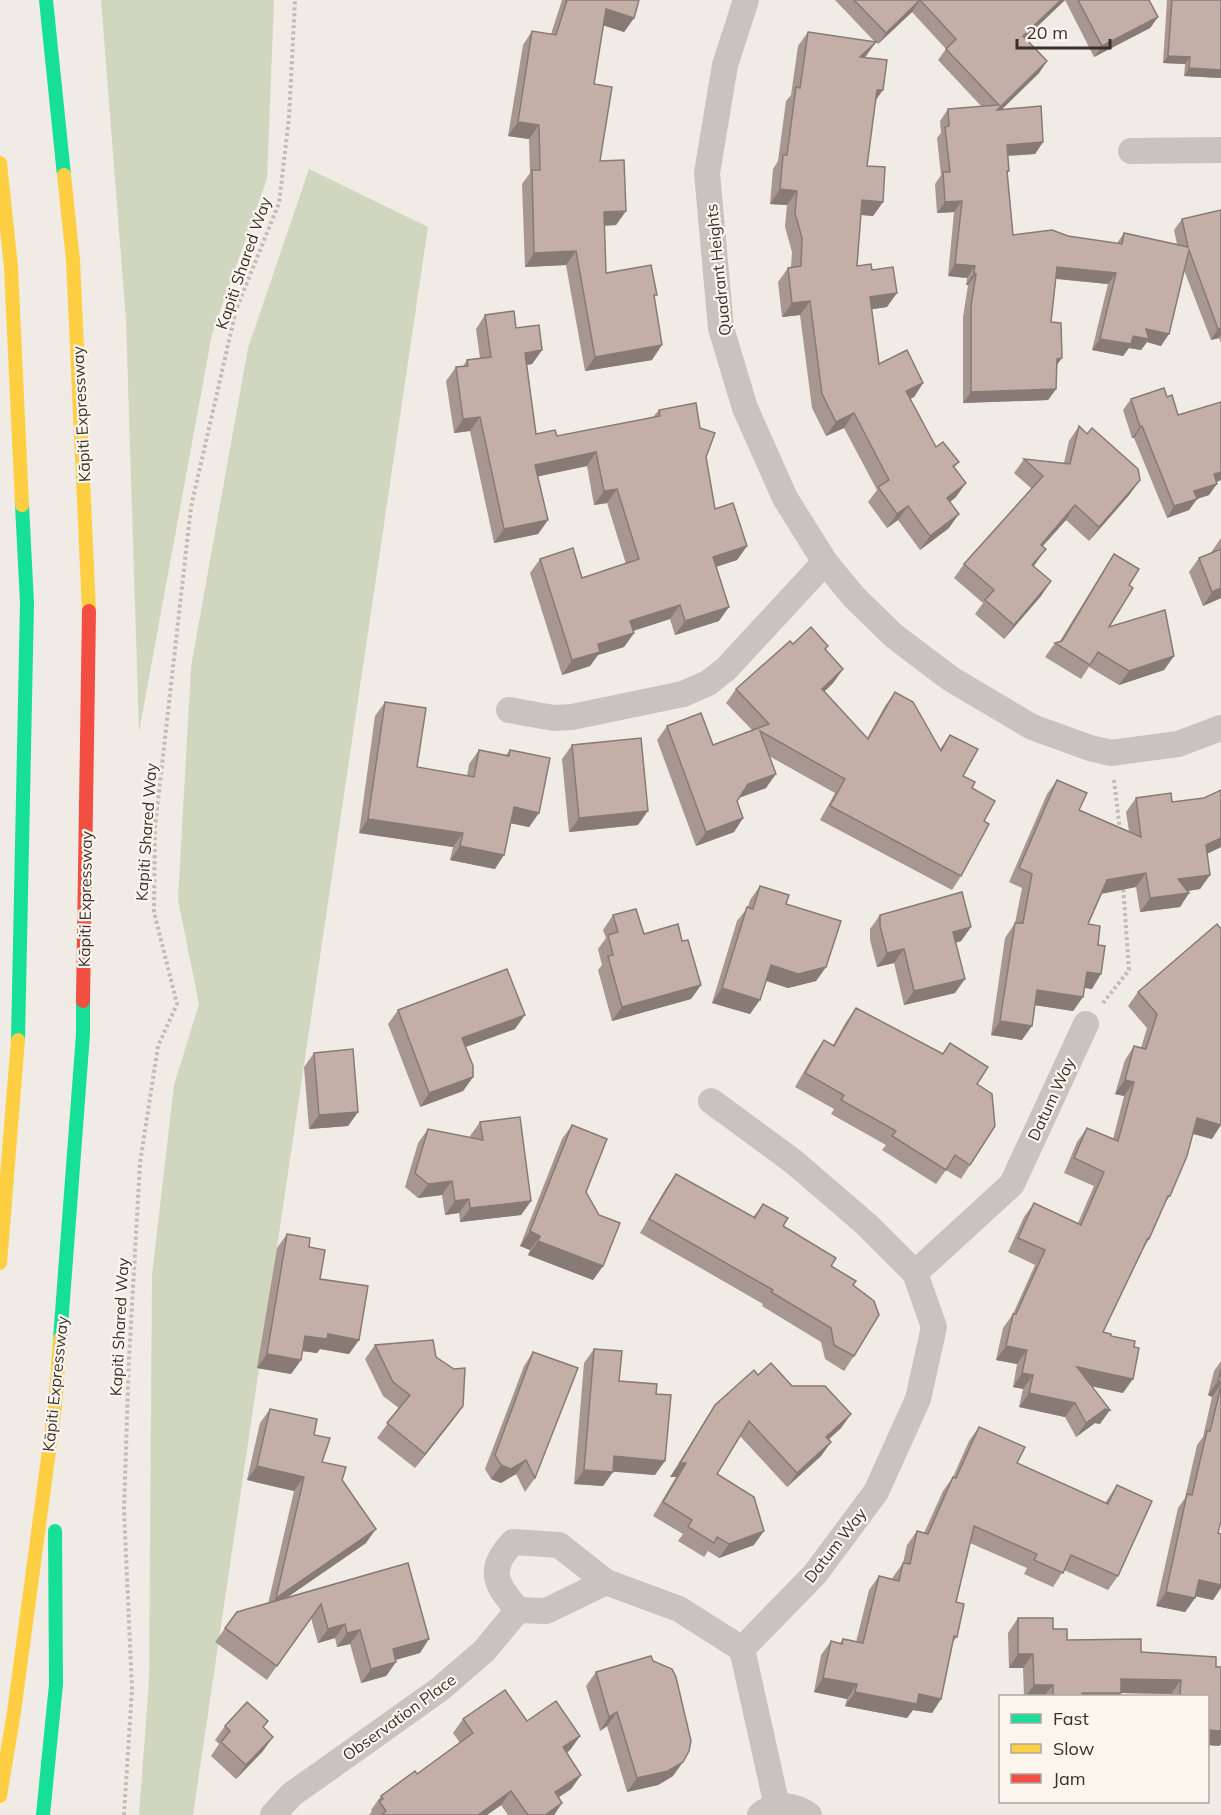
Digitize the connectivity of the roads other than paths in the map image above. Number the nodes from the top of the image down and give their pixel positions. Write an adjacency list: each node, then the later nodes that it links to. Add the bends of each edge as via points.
1 (46, 0): 13 (highway, Kāpiti Expressway, via 73,260 89,589 83,1034)
2 (746, 0): 6 (street, Quadrant Heights, via 725,65 707,172 721,328 745,408 785,498)
3 (1221, 150): 4 (street)
4 (1131, 151)
5 (0, 163): 11 (highway, via 11,267 27,603 18,1040)
6 (825, 562): 7 (street, via 726,669 708,683 683,694 572,717); 8 (street, Quadrant Heights, via 894,636 951,680 1032,727 1111,753 1178,744)
7 (508, 710)
8 (1221, 728)
9 (1086, 1024): 12 (street, Datum Way, via 1012,1184)
10 (711, 1101): 12 (street, Datum Way, via 794,1162)
11 (0, 1263)
12 (915, 1273): 16 (street, Datum Way, via 934,1327 918,1399 876,1492 815,1574)
13 (55, 1406): 17 (highway, Kāpiti Expressway); 19 (highway, via 56,1684)
14 (606, 1582): 15 (street, via 546,1611); 15 (street, via 558,1545 513,1542 501,1554 496,1574 499,1589); 16 (street, via 678,1609)
15 (518, 1610): 20 (street, Observation Place, via 484,1651 440,1689 291,1795)
16 (742, 1649): 18 (street)
17 (0, 1796)
18 (768, 1811): 21 (street, via 788,1805)
19 (43, 1815)
20 (273, 1815)
21 (809, 1815)

